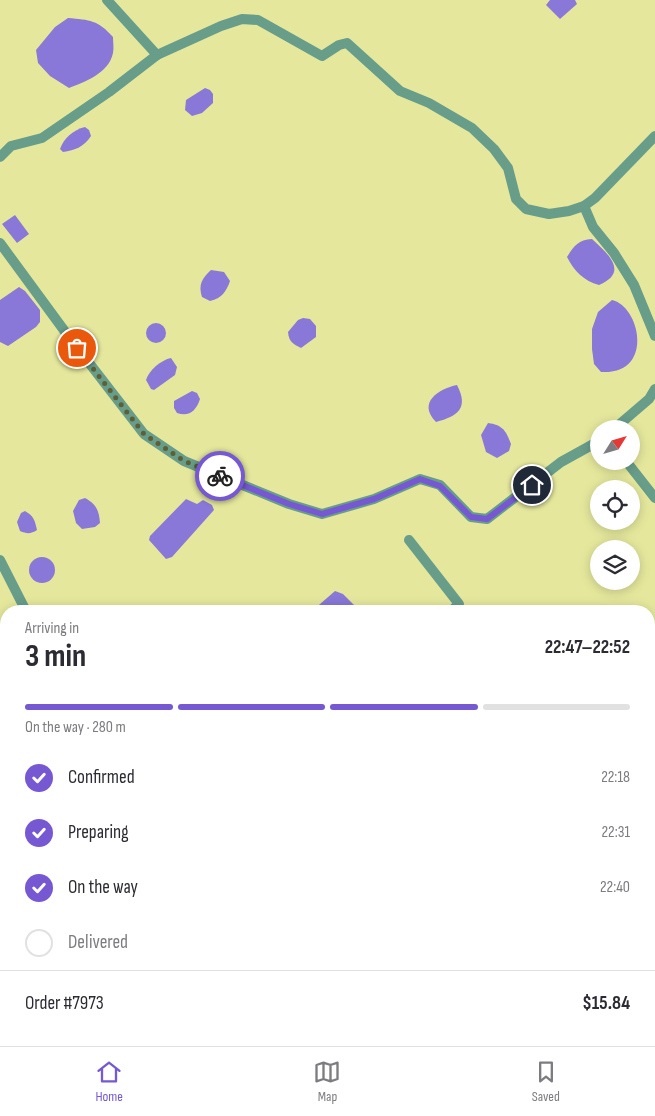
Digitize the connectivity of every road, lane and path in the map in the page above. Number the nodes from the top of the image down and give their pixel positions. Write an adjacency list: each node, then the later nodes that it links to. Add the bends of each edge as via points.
1 (107, 0): 2 (street)
2 (157, 55): 4 (street, via 42,138 11,146); 5 (street, via 242,20 258,20 322,56 347,43 400,91 429,103 472,128 508,168 516,199 526,209 549,214)
3 (655, 136): 5 (street)
4 (0, 157)
5 (584, 206): 7 (street, via 593,227 634,285)
6 (0, 243): 10 (street, via 144,434 184,461 289,504 322,514 374,499 420,479 440,486 471,517 487,519 561,462)
7 (655, 336)
8 (655, 389): 9 (street, via 649,399)
9 (624, 420)
10 (590, 446)
11 (633, 470): 12 (street)
12 (655, 498)
13 (409, 540): 16 (street)
14 (0, 560): 15 (street)
15 (23, 605)
16 (458, 605)

